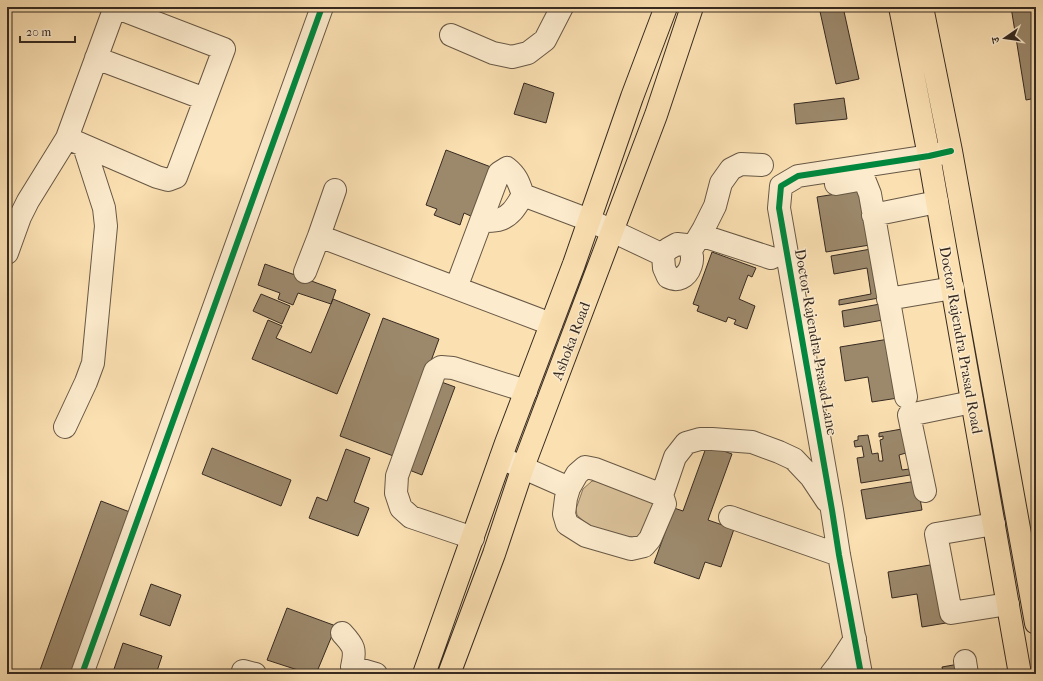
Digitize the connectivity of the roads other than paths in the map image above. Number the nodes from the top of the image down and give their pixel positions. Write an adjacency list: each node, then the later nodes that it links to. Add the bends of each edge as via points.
1 (115, 7): 9 (street); 10 (street, via 224,49)
2 (322, 7): 52 (street)
3 (562, 7): 8 (street, via 545,40 528,53 512,57 493,53)
4 (666, 7): 20 (main road, Ashoka Road)
5 (692, 7): 22 (main road, Ashoka Road)
6 (900, 7): 13 (main road, Doctor Rajendra Prasad Road)
7 (922, 7): 12 (main road, Doctor Rajendra Prasad Road)
8 (451, 35)
9 (96, 58): 10 (street); 11 (street)
10 (205, 99): 11 (street, via 176,177 168,180)
11 (76, 142): 25 (street, via 28,201); 36 (street, via 104,208 106,226 93,363)
12 (951, 151): 13 (street, Doctor Rajendra Prasad Lane); 48 (main road, Doctor Rajendra Prasad Road)
13 (929, 156): 18 (main road, Doctor Rajendra Prasad Road); 42 (street, Doctor Rajendra Prasad Lane, via 798,176 781,186 779,208)
14 (762, 165): 24 (street, via 741,164 731,170 721,183 715,206)
15 (335, 190): 23 (street)
16 (798, 191): 19 (street, via 864,179 870,194)
17 (523, 195): 20 (street); 21 (street, via 509,215 498,220); 21 (street, via 514,173 507,168 499,173)
18 (937, 202): 19 (street); 30 (main road, Doctor Rajendra Prasad Road)
19 (873, 215): 31 (street)
20 (589, 220): 22 (street); 32 (main road, Ashoka Road)
21 (481, 221): 29 (street)
22 (613, 231): 26 (street); 38 (main road, Ashoka Road)
23 (319, 236): 28 (street); 29 (street)
24 (695, 243): 26 (street, via 677,244); 26 (street, via 687,273 680,278 668,277); 27 (street)
25 (7, 254)
26 (663, 255)
27 (771, 258)
28 (305, 272)
29 (456, 288): 32 (street)
30 (953, 288): 31 (street); 35 (main road, Doctor Rajendra Prasad Road)
31 (888, 299): 34 (street)
32 (551, 324): 33 (main road, Ashoka Road)
33 (526, 391): 37 (main road, Ashoka Road); 45 (street, via 453,368 441,367 435,371 405,453 397,476 396,493 401,508 411,517)
34 (906, 397)
35 (972, 402): 40 (street, via 909,415); 44 (main road, Doctor Rajendra Prasad Road)
36 (65, 427)
37 (501, 458): 38 (street); 45 (main road, Ashoka Road)
38 (523, 467): 39 (street); 55 (main road, Ashoka Road)
39 (569, 488): 41 (street, via 584,467); 41 (street, via 564,514 567,524 586,536 631,550 644,546 650,539 665,504)
40 (925, 491)
41 (662, 495): 42 (street, via 674,457 686,443 700,439 752,442 794,459 811,477)
42 (832, 510): 46 (street, Doctor Rajendra Prasad Lane)
43 (730, 517): 46 (street)
44 (994, 524): 47 (main road, Doctor Rajendra Prasad Road); 47 (street, via 936,534 951,613)
45 (473, 538): 54 (main road, Ashoka Road)
46 (839, 555): 50 (street, Doctor Rajendra Prasad Lane)
47 (1008, 604): 58 (main road, Doctor Rajendra Prasad Road)
48 (1036, 623)
49 (342, 633): 51 (street, via 352,644 355,654)
50 (855, 639): 56 (street); 57 (street, Doctor Rajendra Prasad Lane)
51 (350, 670): 53 (street)
52 (82, 674)
53 (376, 674)
54 (424, 674)
55 (449, 674)
56 (831, 674)
57 (861, 674)
58 (1020, 674)

